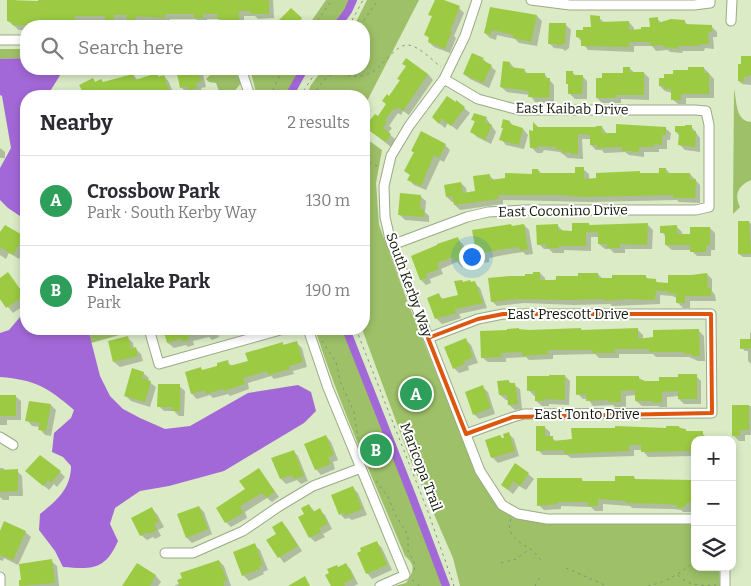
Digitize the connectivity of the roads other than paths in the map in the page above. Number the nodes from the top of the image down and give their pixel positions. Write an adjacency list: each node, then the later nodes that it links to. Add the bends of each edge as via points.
1 (477, 0): 9 (street, South Kerby Way, via 465,36)
2 (531, 0): 4 (street, via 570,5 694,5)
3 (732, 0): 5 (street)
4 (710, 1)
5 (731, 21)
6 (0, 40): 7 (street)
7 (20, 40)
8 (243, 75): 10 (street)
9 (446, 75): 11 (street, East Kaibab Drive, via 478,99 519,110 706,111 709,125); 12 (street, South Kerby Way, via 391,156 384,186 385,217)
10 (248, 90)
11 (709, 207): 12 (street, East Coconino Drive, via 696,210 488,212)
12 (392, 245): 16 (street, South Kerby Way)
13 (151, 335): 14 (street, via 160,364)
14 (263, 335)
15 (310, 335): 21 (street)
16 (428, 338): 17 (street, East Prescott Drive, via 478,319 502,314 711,314); 18 (street, South Kerby Way)
17 (712, 413): 18 (street, East Tonto Drive, via 524,414)
18 (466, 434): 22 (street, South Kerby Way, via 492,492 515,512 547,519)
19 (0, 437): 20 (street)
20 (13, 445)
21 (361, 468): 23 (street, via 313,486 243,531 193,553); 27 (street, via 405,575)
22 (691, 519)
23 (165, 553)
24 (725, 571): 28 (street)
25 (0, 577): 26 (street)
26 (0, 586)
27 (380, 586)
28 (725, 586)

